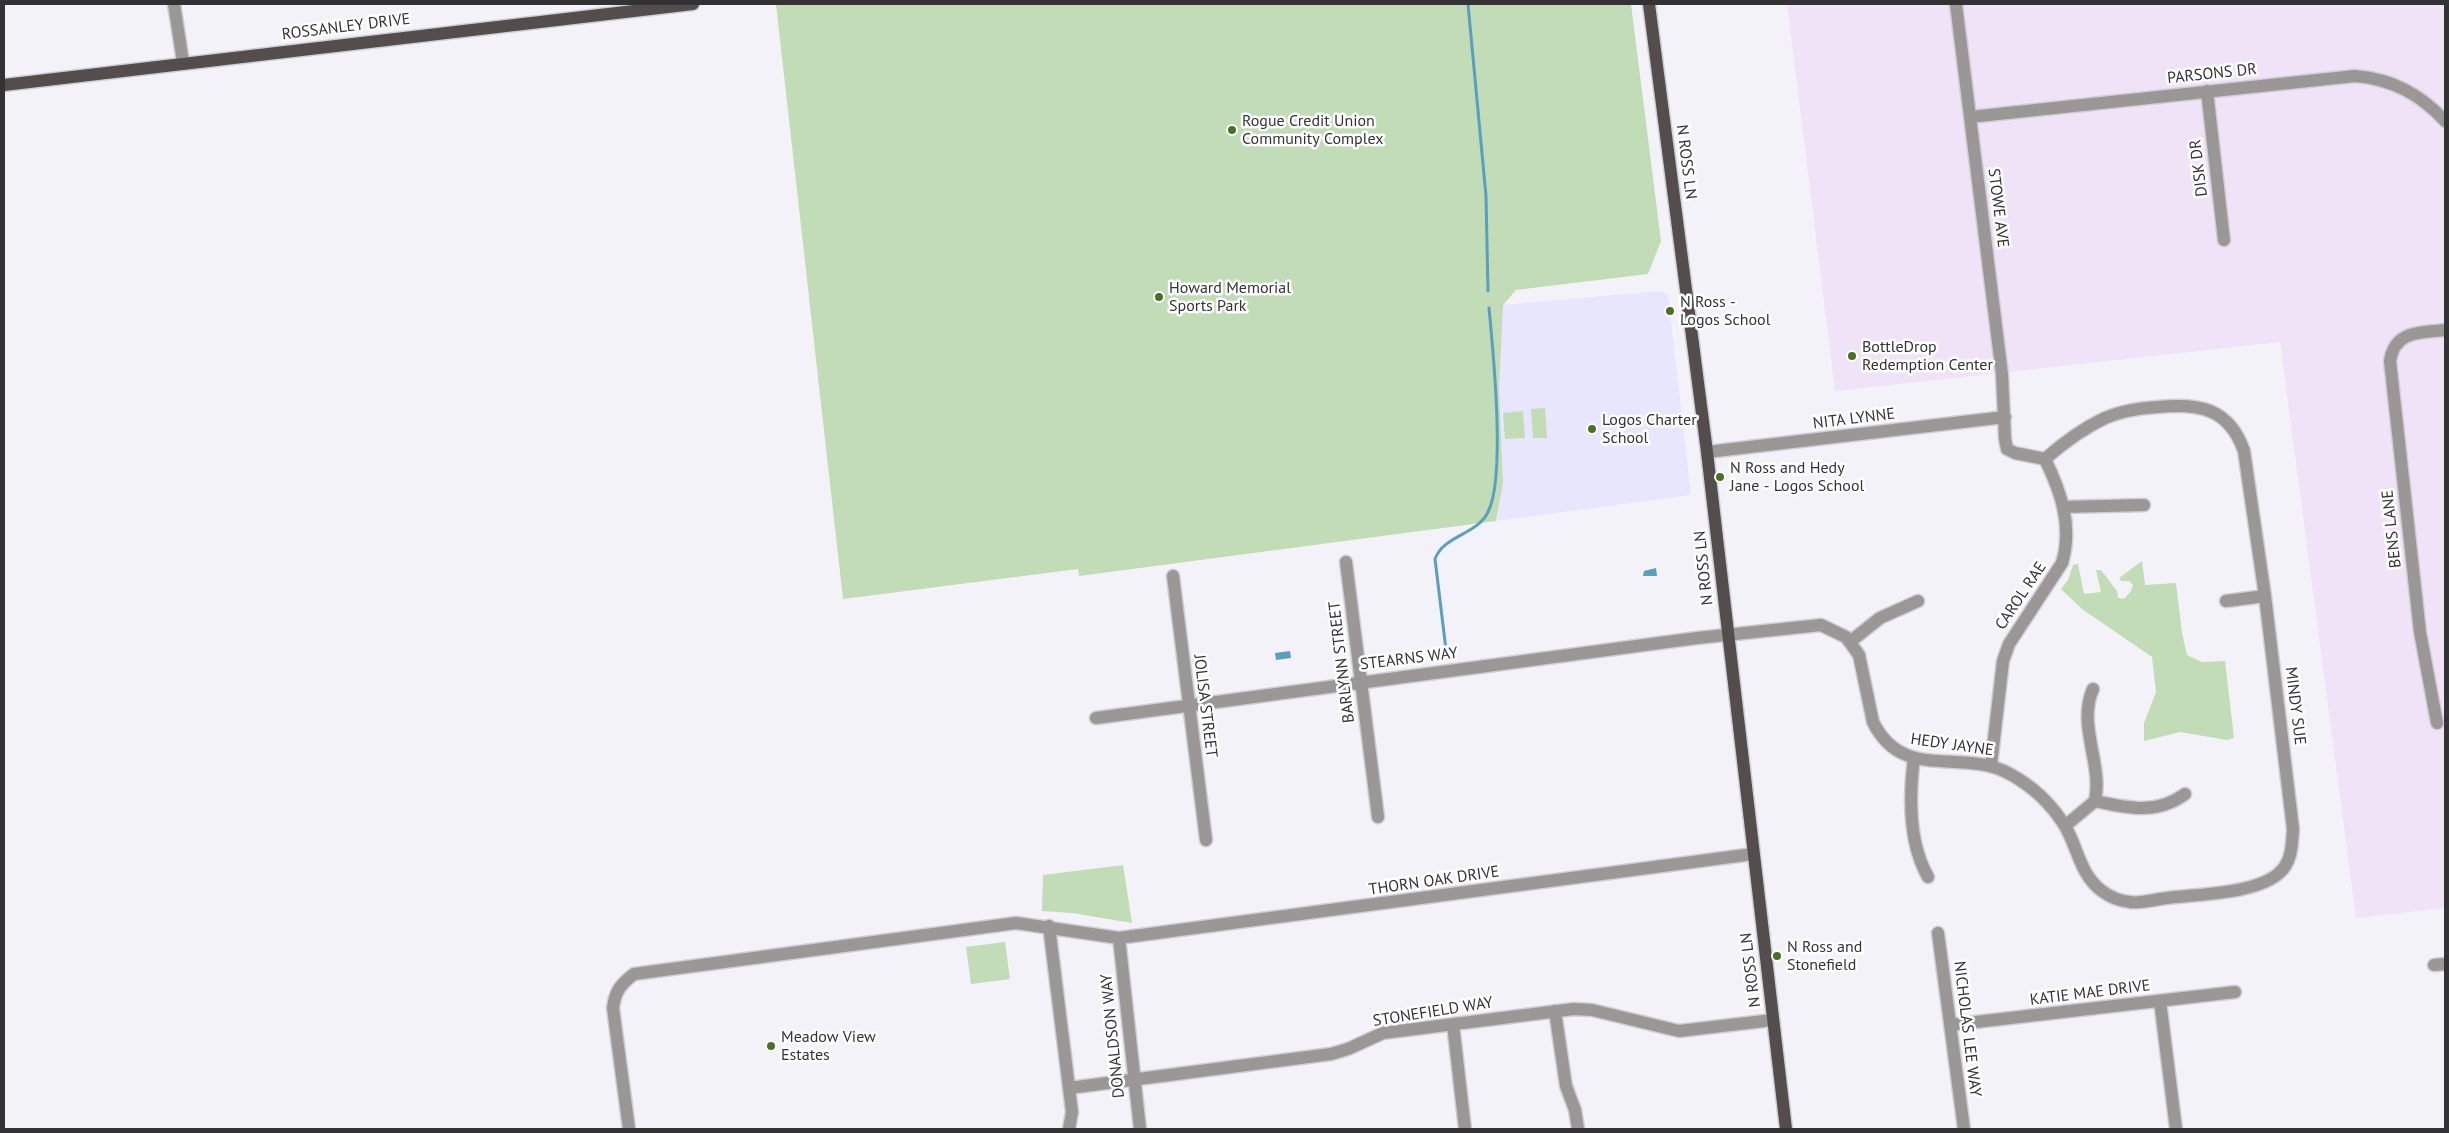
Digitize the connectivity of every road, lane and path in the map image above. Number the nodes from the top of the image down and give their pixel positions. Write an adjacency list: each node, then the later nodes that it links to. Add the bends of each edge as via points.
1 (174, 4): 5 (street)
2 (693, 4): 5 (main road, ROSSANLEY DRIVE)
3 (1649, 4): 13 (main road, N ROSS LN)
4 (1956, 4): 8 (street, STOWE AVE)
5 (183, 62): 6 (main road, ROSSANLEY DRIVE)
6 (4, 85)
7 (2207, 91): 8 (street, PARSONS DR); 9 (street, PARSONS DR, via 2341,76 2367,77 2390,82 2419,96); 10 (street, DISK DR)
8 (1970, 118): 12 (street, STOWE AVE)
9 (2445, 120)
10 (2224, 240)
11 (2445, 330): 28 (street, BENS LANE, via 2406,336 2392,351 2390,361 2420,632)
12 (2005, 417): 13 (street, NITA LYNNE); 14 (street, via 2007,448 2014,453)
13 (1707, 452): 22 (main road, N ROSS LN)
14 (2045, 459): 16 (street, CAROL RAE); 19 (street, MINDY SUE, via 2092,425 2111,416 2150,407 2184,404 2210,410 2224,418 2239,437 2244,451)
15 (2144, 505): 16 (street)
16 (2064, 507): 30 (street, CAROL RAE, via 2067,540 2062,563 2009,644 2003,661)
17 (1346, 562): 24 (street, BARLYNN STREET)
18 (1173, 576): 26 (street, JOLISA STREET)
19 (2265, 596): 21 (street); 34 (street, MINDY SUE)
20 (1918, 600): 23 (street, via 1880,618)
21 (2226, 601)
22 (1728, 634): 23 (street, via 1822,625); 24 (street, STEARNS WAY); 37 (main road, N ROSS LN)
23 (1851, 641): 29 (street, HEDY JAYNE, via 1860,654 1867,698 1877,730 1893,749)
24 (1360, 682): 26 (street, STEARNS WAY); 33 (street, BARLYNN STREET)
25 (2093, 689): 32 (street, via 2086,711)
26 (1188, 706): 27 (street, STEARNS WAY); 36 (street, JOLISA STREET)
27 (1096, 718)
28 (2437, 723)
29 (1914, 758): 30 (street, HEDY JAYNE); 38 (street, via 1911,816 1918,855)
30 (1992, 765): 35 (street, HEDY JAYNE, via 2025,783)
31 (2185, 794): 32 (street, via 2169,804 2144,809)
32 (2095, 801): 35 (street)
33 (1378, 818)
34 (2292, 819): 35 (street, HEDY JAYNE, via 2291,852 2276,876 2241,888 2132,903 2110,896 2090,880)
35 (2065, 826)
36 (1206, 840)
37 (1753, 854): 41 (street, THORN OAK DRIVE); 45 (main road, N ROSS LN)
38 (1928, 877)
39 (1048, 926): 41 (street, THORN OAK DRIVE); 49 (street); 50 (street, THORN OAK DRIVE, via 1016,923 634,974 622,983 615,994 613,1008)
40 (1938, 933): 47 (street, NICHOLAS LEE WAY)
41 (1119, 938): 48 (street, DONALDSON WAY)
42 (2234, 992): 43 (street, KATIE MAE DRIVE)
43 (2160, 1001): 47 (street, KATIE MAE DRIVE); 57 (street)
44 (1555, 1011): 45 (street, STONEFIELD WAY, via 1592,1010 1678,1031); 46 (street, STONEFIELD WAY); 54 (street, via 1566,1086)
45 (1773, 1020): 55 (main road, N ROSS LN)
46 (1453, 1024): 48 (street, STONEFIELD WAY, via 1383,1033 1331,1054); 53 (street)
47 (1950, 1025): 56 (street, NICHOLAS LEE WAY)
48 (1134, 1078): 49 (street, STONEFIELD WAY); 52 (street, DONALDSON WAY)
49 (1069, 1088): 51 (street, via 1072,1112)
50 (629, 1129)
51 (1069, 1129)
52 (1140, 1129)
53 (1465, 1129)
54 (1578, 1129)
55 (1786, 1129)
56 (1964, 1129)
57 (2176, 1129)

